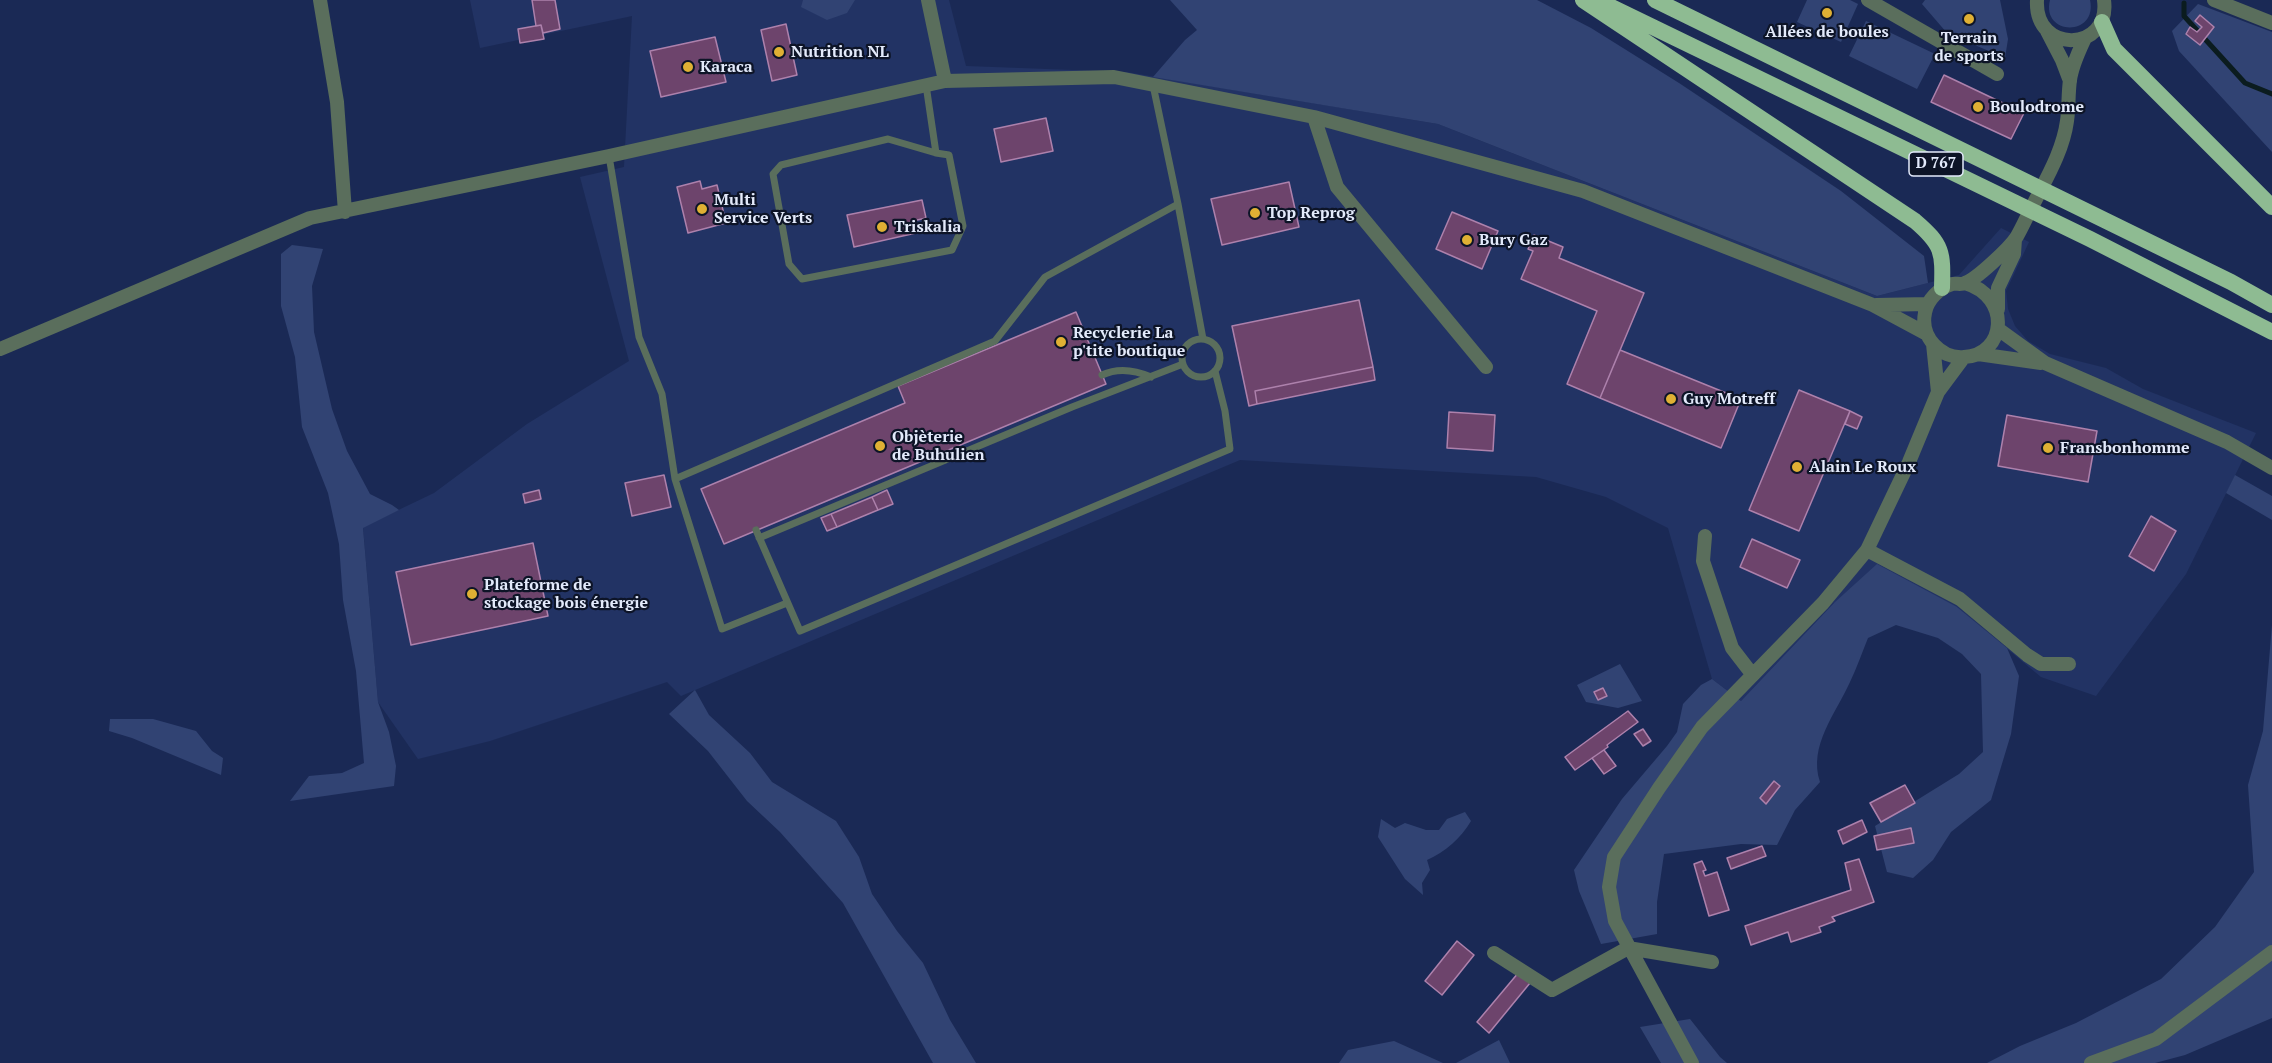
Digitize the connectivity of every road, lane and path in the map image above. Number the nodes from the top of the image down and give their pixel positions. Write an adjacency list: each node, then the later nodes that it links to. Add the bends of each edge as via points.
1 (320, 0): 23 (street, via 337,102)
2 (928, 0): 14 (street)
3 (1583, 0): 26 (highway, via 1915,221 1934,237 1941,250)
4 (1597, 0): 31 (highway, D 767)
5 (1655, 0): 29 (highway, D 767)
6 (1868, 0): 13 (street)
7 (2037, 0): 11 (street, via 2040,23)
8 (2214, 0): 10 (street)
9 (2106, 8): 12 (street, via 2092,34); 22 (highway, via 2114,49)
10 (2272, 23)
11 (2047, 31): 12 (street, via 2065,40); 15 (street)
12 (2085, 38): 15 (street)
13 (1997, 74)
14 (945, 81): 16 (street); 17 (street, via 1114,77)
15 (2070, 81): 24 (street, via 2067,123 2057,158)
16 (926, 85): 19 (lane); 20 (street)
17 (1153, 85): 18 (street); 21 (lane)
18 (1314, 117): 28 (street, via 1583,191); 38 (street, via 1337,187)
19 (936, 153): 19 (lane, via 949,155 963,226 952,250 802,279 789,264 773,174 781,165 888,140)
20 (609, 156): 23 (street); 44 (lane, via 639,337 662,394)
21 (1178, 204): 32 (lane); 44 (lane, via 1045,277 995,340)
22 (2272, 207)
23 (345, 213): 34 (street, via 310,218)
24 (2015, 239): 25 (street, via 1988,267); 30 (street, via 2014,254 1998,288)
25 (1965, 283): 26 (street); 30 (street, via 1988,294 1995,305)
26 (1942, 288): 27 (street)
27 (1928, 304): 28 (street); 33 (street, via 1924,324)
28 (1873, 305): 33 (street)
29 (2272, 305)
30 (1998, 323): 35 (street, via 1987,348); 36 (street)
31 (2272, 332)
32 (1203, 339): 37 (lane, via 1188,344); 39 (lane, via 1214,344 1220,354)
33 (1930, 339): 35 (street, via 1942,352); 42 (street)
34 (0, 349)
35 (1971, 355): 36 (street); 42 (street)
36 (2045, 363): 43 (street, via 2228,441)
37 (1183, 364): 39 (lane, via 1197,377); 41 (lane)
38 (1486, 367)
39 (1215, 371): 47 (lane, via 1230,449 800,631)
40 (1102, 375): 41 (lane, via 1134,370)
41 (1151, 377): 47 (lane, via 758,534)
42 (1938, 392): 46 (street)
43 (2272, 468)
44 (675, 479): 47 (lane, via 722,629)
45 (1705, 536): 49 (street, via 1703,561 1732,648)
46 (1867, 549): 48 (street, via 1960,599 2041,664); 49 (street, via 1823,603)
47 (787, 603)
48 (2069, 664)
49 (1752, 674): 50 (street, via 1702,727 1614,858 1609,887 1615,921)
50 (1628, 948): 52 (street, via 1552,990); 53 (street); 54 (street)
51 (2272, 952): 55 (street, via 2156,1039)
52 (1494, 954)
53 (1712, 962)
54 (1692, 1063)
55 (2091, 1063)

